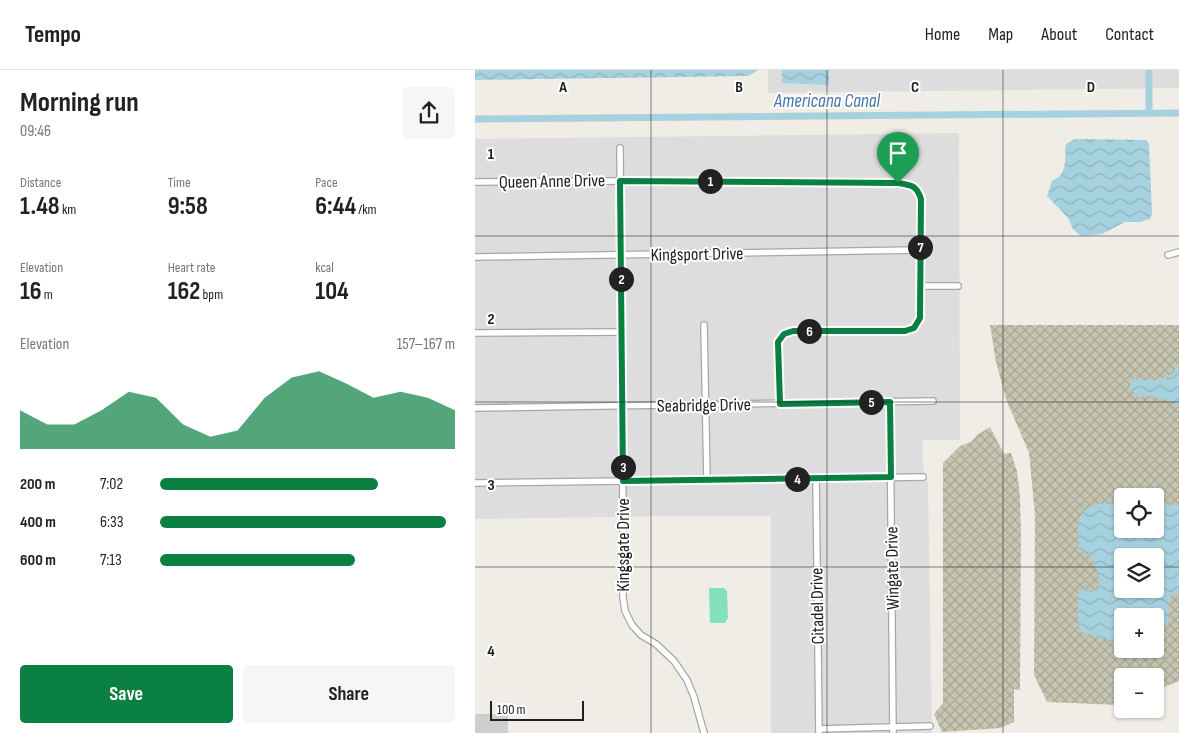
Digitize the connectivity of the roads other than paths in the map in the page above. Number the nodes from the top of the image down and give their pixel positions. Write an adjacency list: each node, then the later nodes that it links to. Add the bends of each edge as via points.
1 (620, 148): 2 (street, Kingsgate Drive)
2 (620, 181): 3 (street, Queen Anne Drive); 4 (street, Queen Anne Drive, via 911,184 921,199); 5 (street, Kingsgate Drive)
3 (475, 182)
4 (920, 250): 5 (street, Kingsport Drive); 7 (street)
5 (621, 255): 6 (street, Kingsport Drive); 10 (street, Kingsgate Drive)
6 (475, 257)
7 (920, 286): 8 (street); 14 (street, via 920,318 914,328 905,331 793,331 784,334 778,342)
8 (958, 286)
9 (704, 325): 15 (street)
10 (621, 332): 11 (street); 16 (street, Kingsgate Drive)
11 (475, 333)
12 (890, 402): 13 (street, Seabridge Drive); 14 (street, Seabridge Drive); 18 (street, Wingate Drive)
13 (933, 402)
14 (780, 404): 15 (street, Seabridge Drive)
15 (705, 405): 16 (street, Seabridge Drive); 21 (street)
16 (622, 406): 17 (street, Seabridge Drive); 22 (street, Kingsgate Drive)
17 (475, 408)
18 (891, 477): 19 (street); 20 (street); 25 (street, Wingate Drive)
19 (923, 477)
20 (816, 478): 21 (street); 26 (street, Citadel Drive)
21 (707, 480): 22 (street)
22 (623, 481): 23 (street); 27 (street, Kingsgate Drive, via 625,611 641,635 674,661 694,697)
23 (475, 482)
24 (930, 726): 25 (street)
25 (893, 730): 26 (street)
26 (819, 731)
27 (704, 733)

